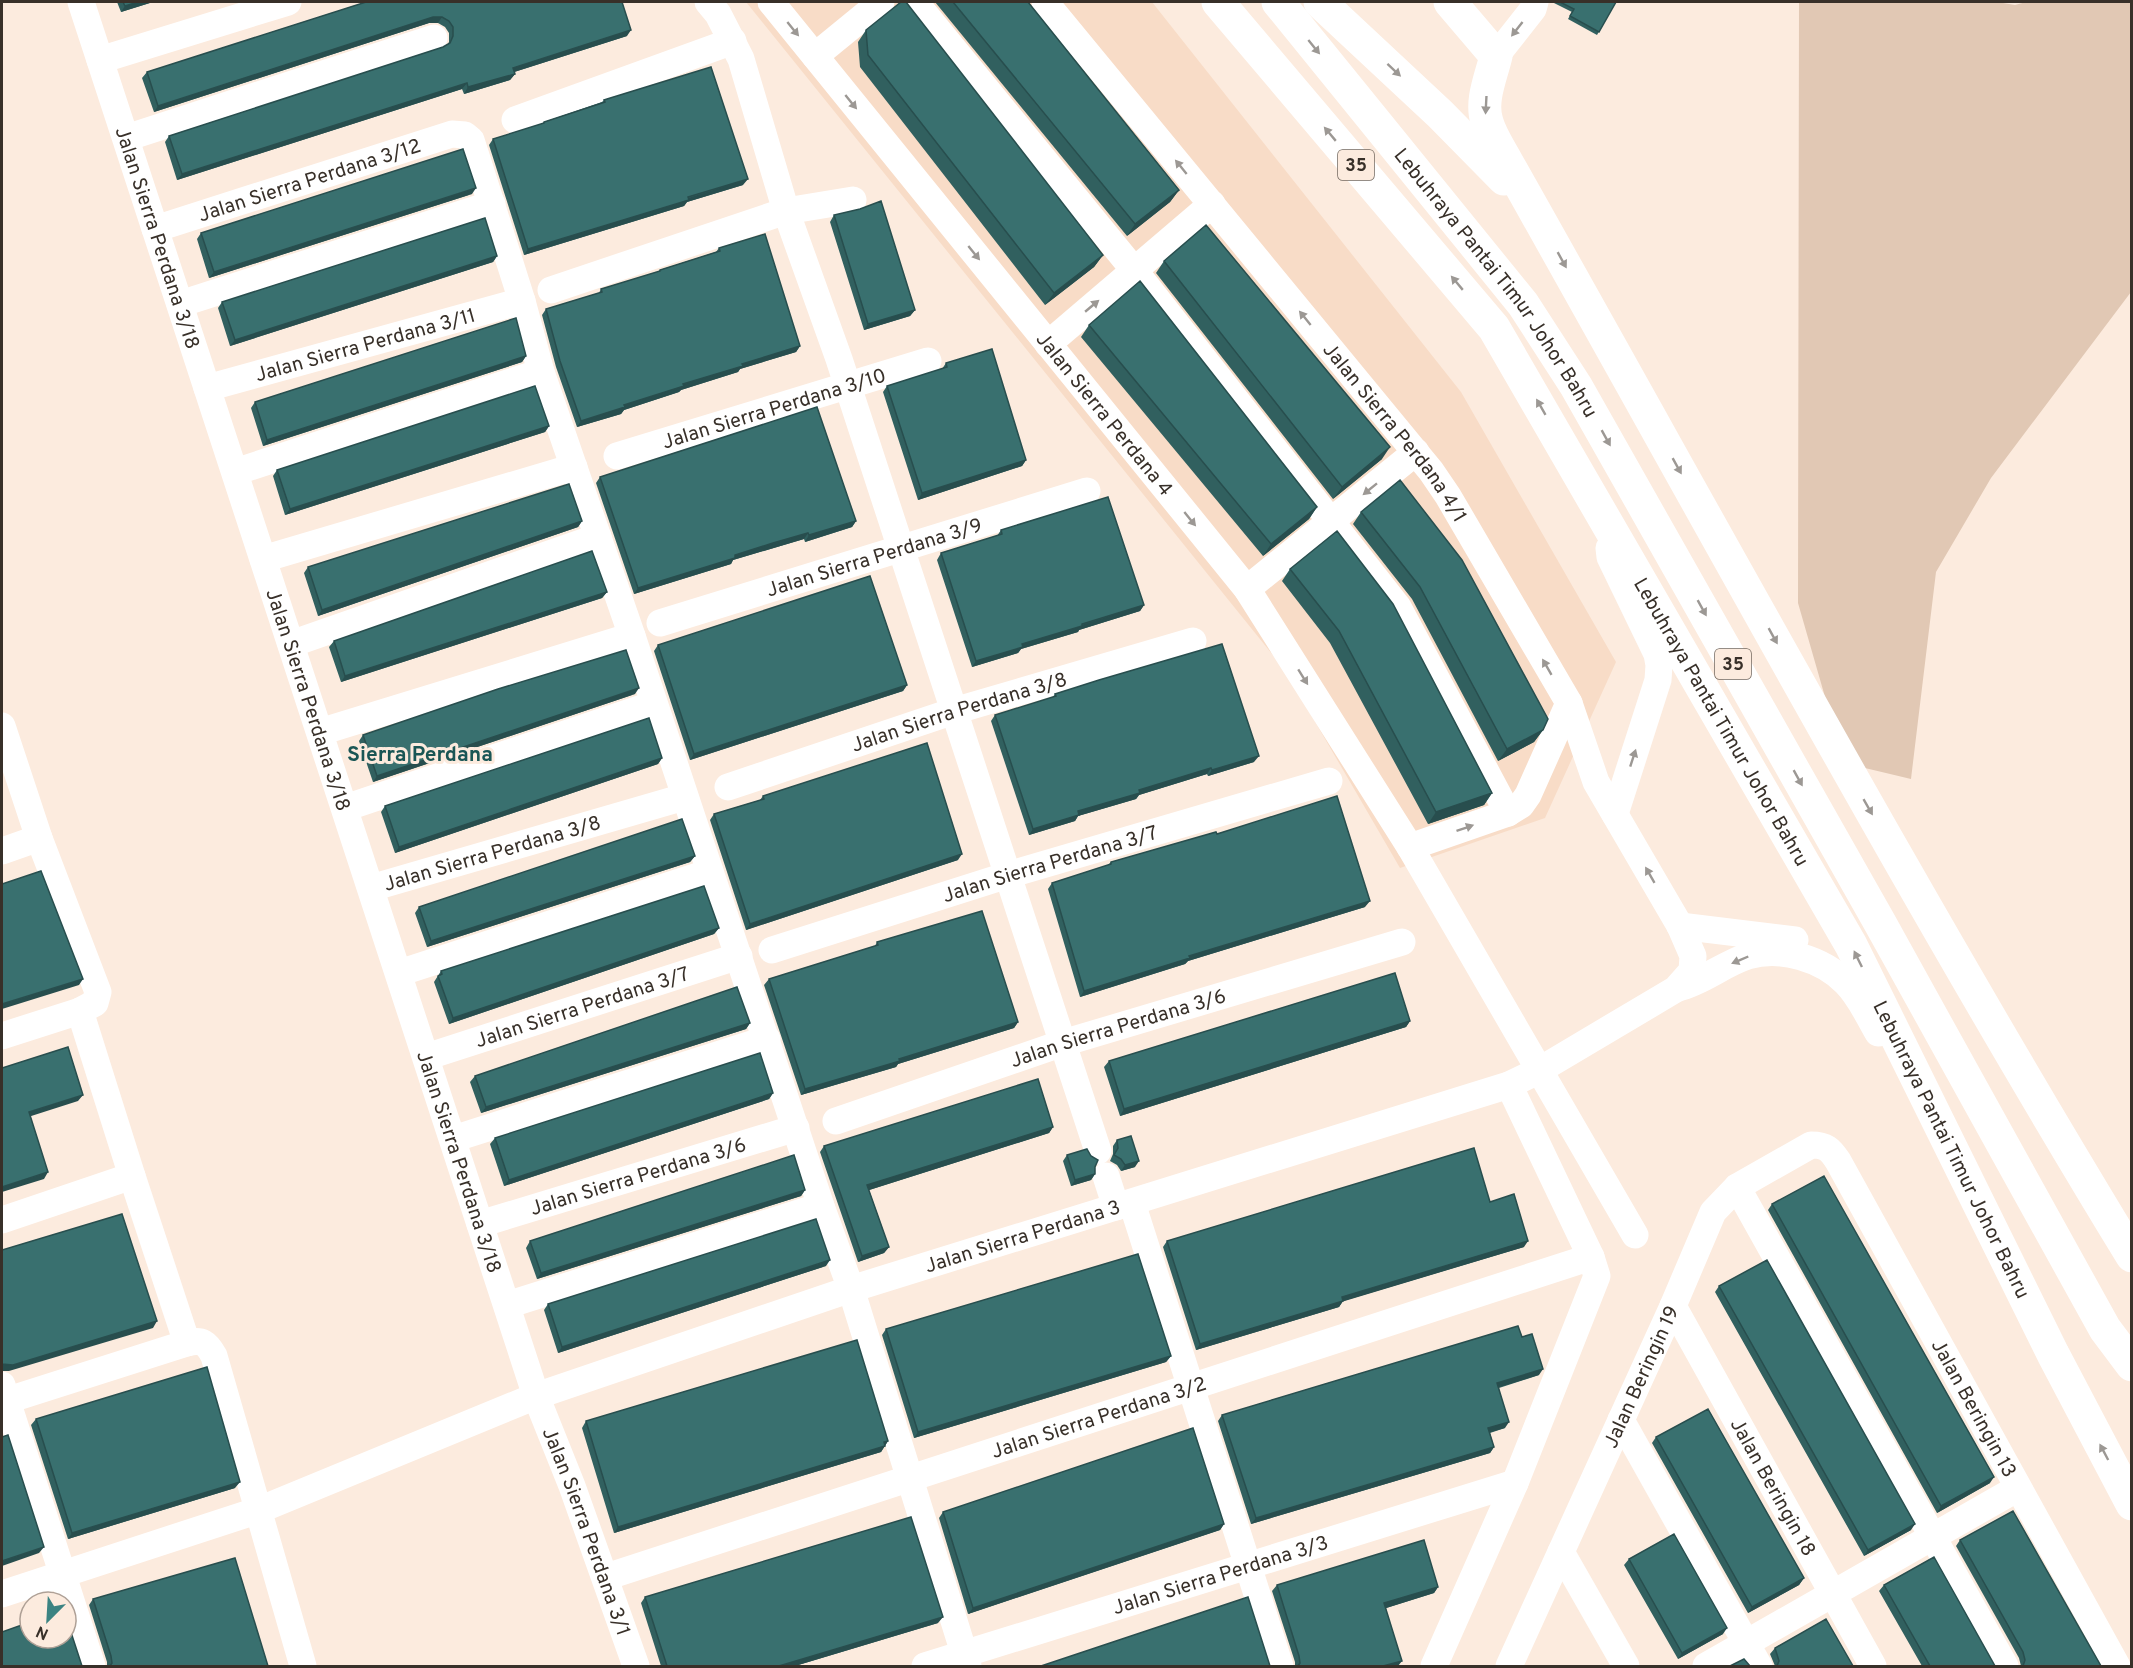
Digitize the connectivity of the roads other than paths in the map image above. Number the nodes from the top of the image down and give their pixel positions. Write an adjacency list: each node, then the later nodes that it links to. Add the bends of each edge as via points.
1 (81, 2): 17 (street, Jalan Sierra Perdana 3/18)
2 (288, 2): 17 (street)
3 (708, 2): 14 (street)
4 (771, 2): 15 (street, Jalan Sierra Perdana 4, one-way to 15)
5 (881, 2): 15 (street)
6 (915, 2): 26 (street)
7 (1045, 2): 22 (street, Jalan Sierra Perdana 4/1, one-way to 7)
8 (1218, 2): 40 (highway, Lebuhraya Pantai Timur Johor Bahru / 35, one-way to 8, via 1494,328)
9 (1278, 2): 100 (highway, Lebuhraya Pantai Timur Johor Bahru / 35, one-way to 100, via 1523,304 1576,386 2105,1329)
10 (1320, 2): 23 (highway, one-way to 23)
11 (1450, 2): 16 (highway)
12 (1535, 2): 16 (street, one-way to 16)
13 (434, 38): 19 (street)
14 (733, 41): 18 (street); 24 (street)
15 (815, 56): 30 (street, Jalan Sierra Perdana 4, one-way to 30)
16 (1496, 56): 23 (highway, one-way to 23, via 1485,99 1486,120)
17 (100, 60): 19 (street, Jalan Sierra Perdana 3/18)
18 (515, 120)
19 (126, 138): 25 (street, Jalan Sierra Perdana 3/18)
20 (853, 200): 24 (street)
21 (492, 204): 25 (street, Jalan Sierra Perdana 3/12, via 471,140 452,134); 28 (street); 29 (street)
22 (1212, 204): 26 (street); 35 (street, Jalan Sierra Perdana 4/1, one-way to 22)
23 (1533, 208): 93 (highway, one-way to 93, via 1866,803)
24 (786, 211): 27 (street); 33 (street)
25 (155, 229): 29 (street, Jalan Sierra Perdana 3/18)
26 (1134, 270): 30 (street, one-way to 26); 41 (street)
27 (551, 290)
28 (522, 301): 32 (street); 34 (street, Jalan Sierra Perdana 3/11)
29 (180, 304): 34 (street, Jalan Sierra Perdana 3/18)
30 (1048, 344): 45 (street, Jalan Sierra Perdana 4, one-way to 45)
31 (928, 361): 33 (street, Jalan Sierra Perdana 3/10)
32 (541, 372): 37 (street); 38 (street)
33 (848, 386): 36 (street, Jalan Sierra Perdana 3/10); 43 (street)
34 (207, 388): 38 (street, Jalan Sierra Perdana 3/18)
35 (1416, 452): 41 (street, one-way to 41); 50 (street, Jalan Sierra Perdana 4/1, one-way to 35, via 1448,496)
36 (617, 456)
37 (574, 467): 42 (street); 44 (street)
38 (235, 472): 44 (street, Jalan Sierra Perdana 3/18)
39 (1087, 492): 43 (street, Jalan Sierra Perdana 3/9)
40 (1604, 517): 61 (street, one-way to 40, via 1658,680 1659,665 1610,557); 99 (highway, Lebuhraya Pantai Timur Johor Bahru / 35, one-way to 40, via 1851,945)
41 (1332, 520): 45 (street); 60 (street, via 1398,607)
42 (598, 537): 47 (street); 49 (street)
43 (901, 548): 46 (street, Jalan Sierra Perdana 3/9); 52 (street)
44 (263, 559): 49 (street, Jalan Sierra Perdana 3/18)
45 (1247, 589): 63 (street, Jalan Sierra Perdana 4, one-way to 63)
46 (660, 623)
47 (632, 636): 51 (street); 54 (street)
48 (1192, 641): 52 (street, Jalan Sierra Perdana 3/8)
49 (291, 644): 54 (street, Jalan Sierra Perdana 3/18)
50 (1569, 703): 60 (street, via 1525,800); 61 (street, Jalan Sierra Perdana 4/1, via 1596,782)
51 (654, 704): 58 (street); 59 (street)
52 (954, 711): 57 (street, Jalan Sierra Perdana 3/8); 66 (street)
53 (2, 726): 55 (street)
54 (320, 732): 59 (street, Jalan Sierra Perdana 3/18)
55 (6, 755): 62 (street)
56 (1329, 781): 66 (street, Jalan Sierra Perdana 3/7)
57 (728, 787)
58 (684, 797): 65 (street); 67 (street, Jalan Sierra Perdana 3/8)
59 (345, 808): 67 (street, Jalan Sierra Perdana 3/18)
60 (1508, 813): 63 (street, one-way to 60)
61 (1615, 814): 68 (street, Jalan Sierra Perdana 4/1, one-way to 61)
62 (39, 838): 64 (street); 75 (street, via 98,992 95,1003)
63 (1410, 847): 80 (street, Jalan Sierra Perdana 4)
64 (2, 851)
65 (710, 872): 71 (street); 73 (street)
66 (1008, 875): 70 (street, Jalan Sierra Perdana 3/7); 78 (street)
67 (371, 888): 73 (street, Jalan Sierra Perdana 3/18)
68 (1680, 926): 72 (street, via 1793,939 1812,949); 74 (street, Jalan Sierra Perdana 4/1, via 1693,965 1688,977)
69 (1402, 942): 78 (street, Jalan Sierra Perdana 3/6)
70 (772, 950)
71 (739, 956): 77 (street); 79 (street, Jalan Sierra Perdana 3/7)
72 (1831, 971): 74 (street, one-way to 74, via 1795,955 1761,954); 99 (street, via 1858,996 1913,1098 2008,1293)
73 (399, 973): 79 (street, Jalan Sierra Perdana 3/18)
74 (1676, 988): 80 (street, Jalan Sierra Perdana 3)
75 (80, 1011): 76 (street); 86 (street)
76 (2, 1036)
77 (767, 1040): 83 (street); 84 (street)
78 (1063, 1043): 82 (street, Jalan Sierra Perdana 3/6); 88 (street, via 1102,1163)
79 (426, 1057): 84 (street, Jalan Sierra Perdana 3/18)
80 (1538, 1071): 81 (street, Jalan Sierra Perdana 3); 92 (street, Jalan Sierra Perdana 4)
81 (1509, 1085): 88 (street, Jalan Sierra Perdana 3); 94 (street)
82 (836, 1121)
83 (796, 1128): 89 (street); 91 (street, Jalan Sierra Perdana 3/6)
84 (453, 1139): 91 (street, Jalan Sierra Perdana 3/18)
85 (1830, 1149): 87 (street, Jalan Beringin 19, via 1811,1144); 107 (street, Jalan Beringin 13)
86 (132, 1176): 90 (street); 98 (street)
87 (1737, 1187): 97 (street, Jalan Beringin 19, via 1713,1212); 110 (street)
88 (1124, 1205): 95 (street, Jalan Sierra Perdana 3); 101 (street)
89 (820, 1206): 95 (street); 96 (street)
90 (2, 1220)
91 (480, 1224): 96 (street, Jalan Sierra Perdana 3/18)
92 (1635, 1235)
93 (2132, 1256)
94 (1591, 1257): 101 (street, Jalan Sierra Perdana 3/2); 106 (street, via 1597,1276 1593,1290)
95 (851, 1288): 103 (street, Jalan Sierra Perdana 3); 105 (street)
96 (507, 1305): 103 (street, Jalan Sierra Perdana 3/18)
97 (1674, 1306): 104 (street, Jalan Beringin 19); 116 (street, Jalan Beringin 18)
98 (187, 1343): 102 (street); 109 (street, via 199,1340 208,1344 214,1356)
99 (2053, 1354): 108 (highway, Lebuhraya Pantai Timur Johor Bahru / 35, one-way to 99)
100 (2132, 1365)
101 (1191, 1387): 105 (street, Jalan Sierra Perdana 3/2); 112 (street)
102 (3, 1396): 113 (street)
103 (536, 1396): 109 (street, Jalan Sierra Perdana 3); 114 (street, Jalan Sierra Perdana 3/1)
104 (1621, 1420): 111 (street, Jalan Beringin 19); 117 (street)
105 (911, 1478): 114 (street, Jalan Sierra Perdana 3/2); 118 (street)
106 (1515, 1483): 112 (street, Jalan Sierra Perdana 3/3); 124 (street)
107 (2018, 1488): 110 (street); 131 (street, Jalan Beringin 13)
108 (2132, 1504)
109 (259, 1510): 113 (street, Jalan Sierra Perdana 3); 120 (street)
110 (1932, 1537): 116 (street); 130 (street)
111 (1561, 1552): 125 (street, Jalan Beringin 19); 126 (street)
112 (1248, 1566): 118 (street, Jalan Sierra Perdana 3/3); 123 (street)
113 (62, 1574): 115 (street, Jalan Sierra Perdana 3); 119 (street)
114 (606, 1577): 121 (street, Jalan Sierra Perdana 3/1)
115 (2, 1594)
116 (1833, 1594): 117 (street); 129 (street, Jalan Beringin 18)
117 (1746, 1643): 127 (street); 128 (street)
118 (966, 1660): 122 (street, Jalan Sierra Perdana 3/3)
119 (92, 1666)
120 (303, 1666)
121 (636, 1666)
122 (925, 1666)
123 (1280, 1666)
124 (1434, 1666)
125 (1510, 1666)
126 (1626, 1666)
127 (1706, 1666)
128 (1760, 1666)
129 (1873, 1666)
130 (2005, 1666)
131 (2117, 1666)

